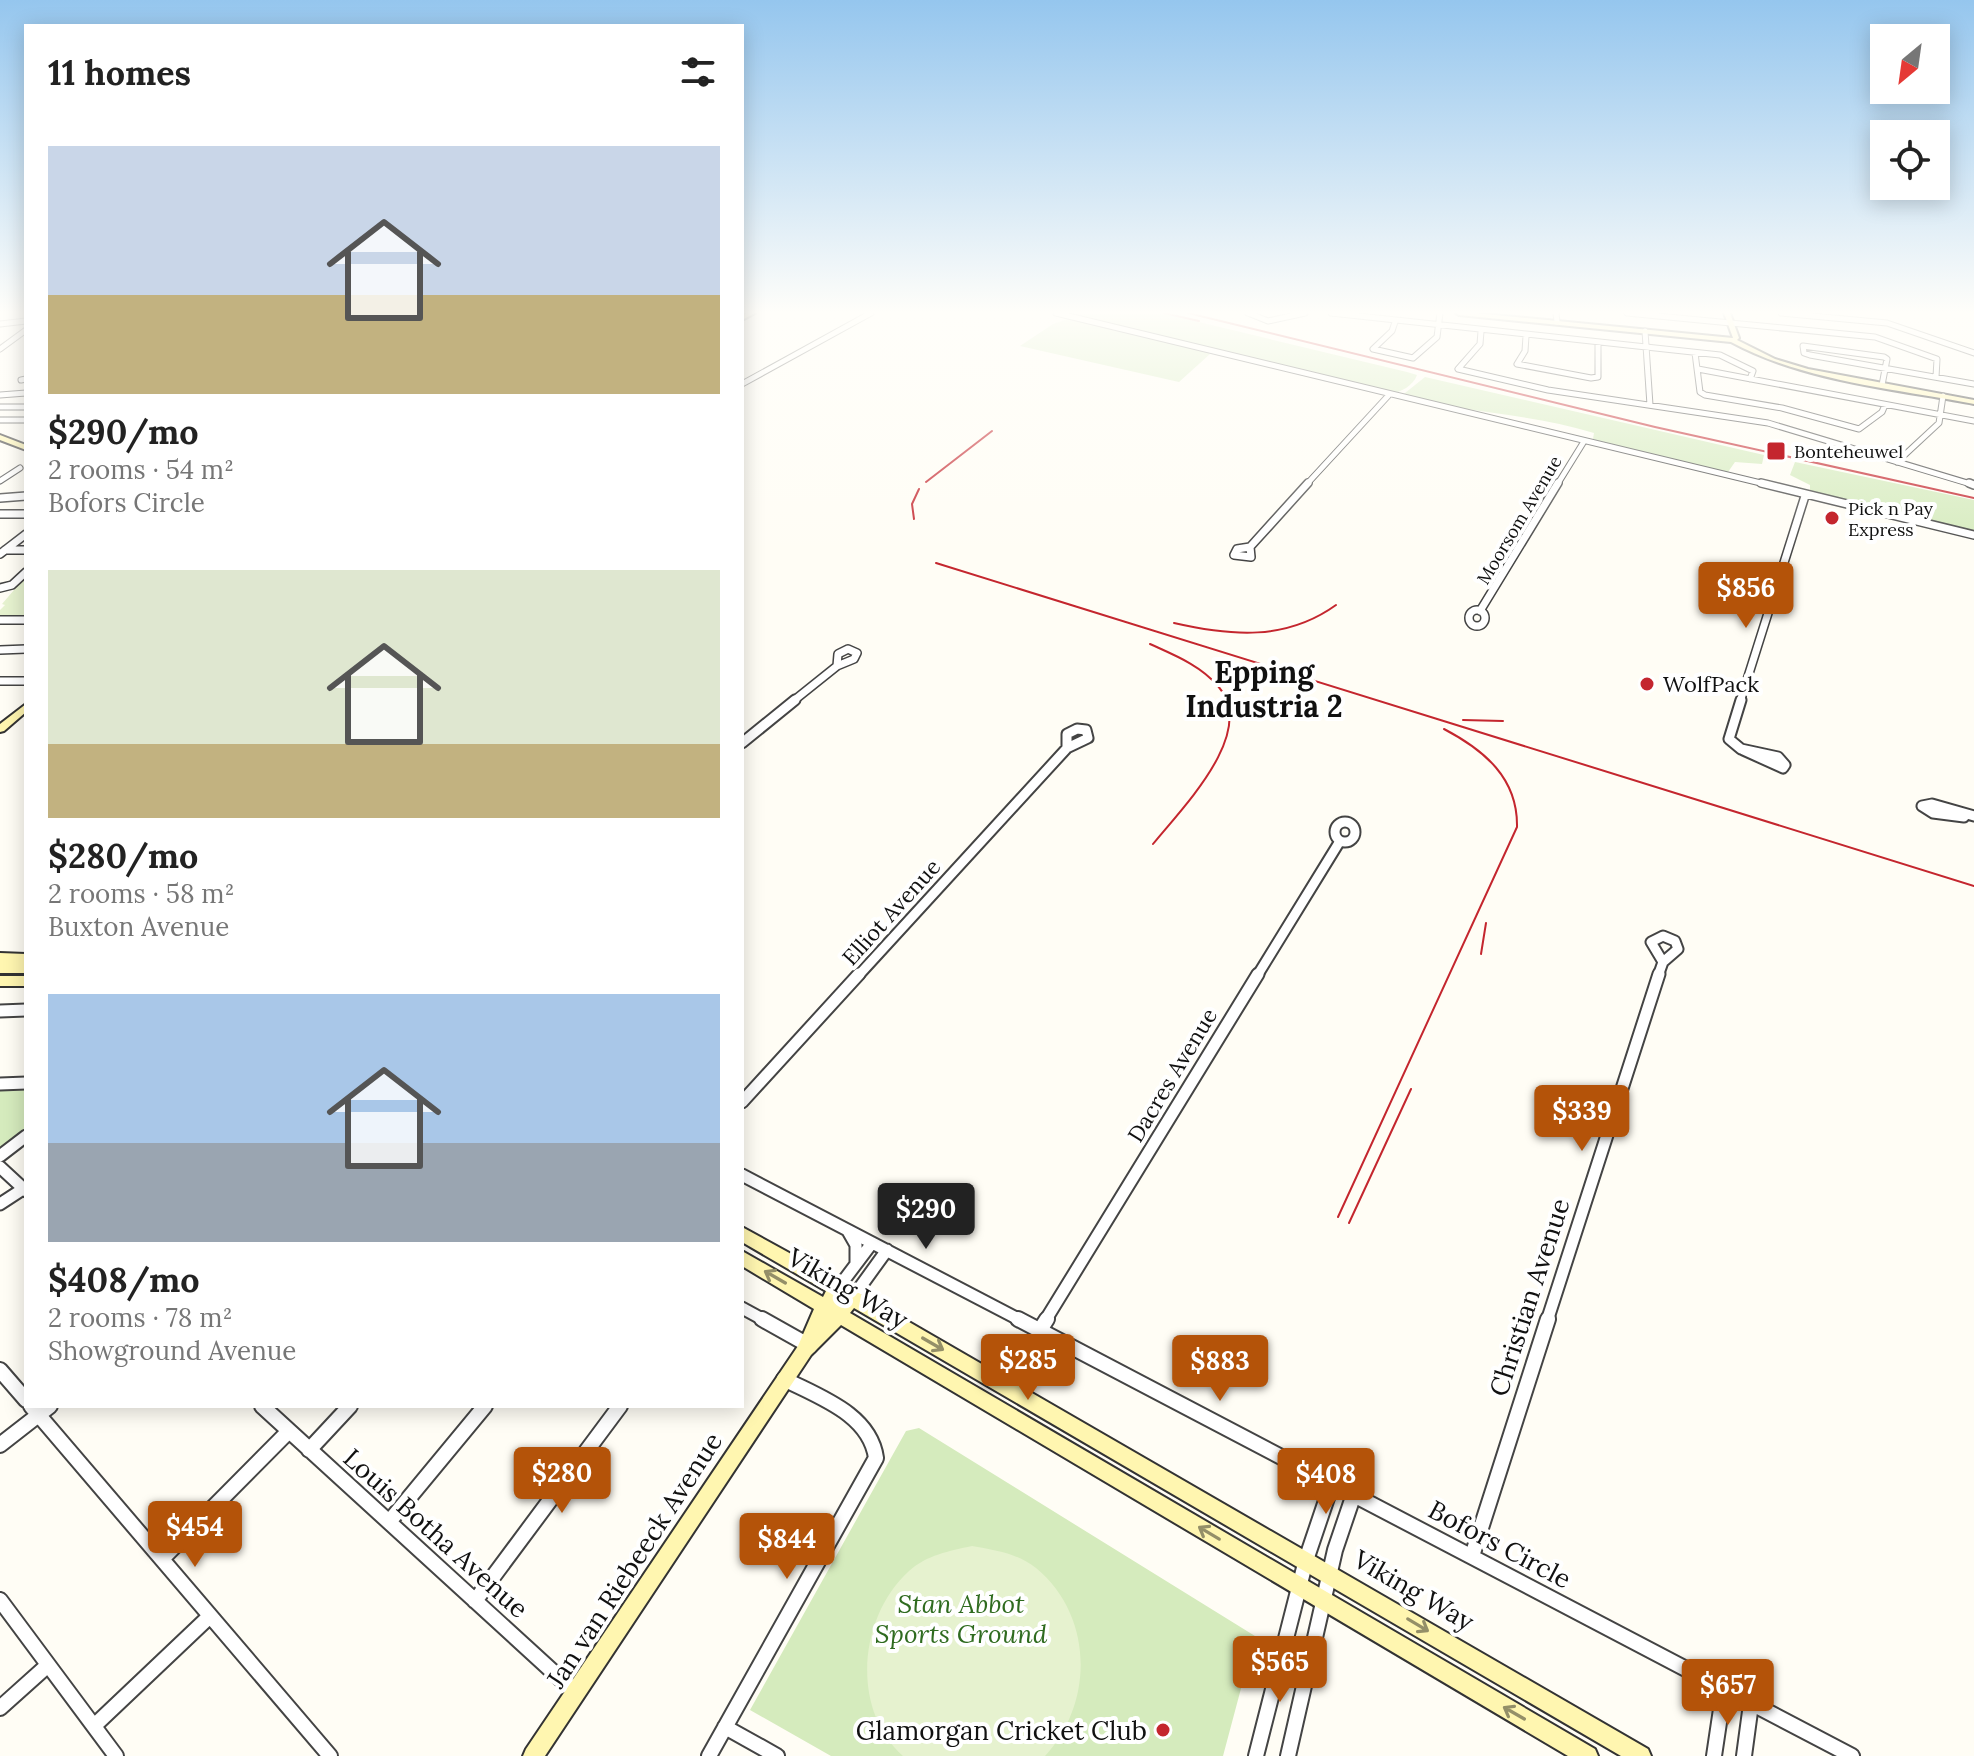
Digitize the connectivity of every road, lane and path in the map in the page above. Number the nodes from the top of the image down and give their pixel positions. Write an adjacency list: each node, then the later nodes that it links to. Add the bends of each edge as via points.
1 (1384, 395): 7 (street)
2 (1582, 395): 10 (street)
3 (1649, 395): 10 (street)
4 (1709, 395): 11 (street, via 1776,406 1856,429)
5 (1833, 395): 11 (street)
6 (1937, 395): 8 (main road)
7 (1388, 396): 19 (street); 32 (street)
8 (1943, 396): 9 (main road); 14 (street)
9 (1974, 402)
10 (1650, 405): 21 (street, via 1768,423)
11 (1885, 405): 14 (street)
12 (0, 407): 13 (street)
13 (24, 407)
14 (1941, 415): 17 (street); 21 (street, via 1938,425)
15 (0, 420): 16 (street)
16 (24, 420)
17 (1974, 421)
18 (0, 437): 20 (main road)
19 (1583, 443): 26 (street); 37 (street, Moorsom Avenue)
20 (24, 447)
21 (1897, 462): 24 (street)
22 (21, 468): 23 (street)
23 (0, 481)
24 (1974, 485)
25 (24, 496): 27 (street)
26 (1805, 496): 30 (street); 51 (street, via 1730,736)
27 (0, 498)
28 (4, 514): 29 (street)
29 (0, 521)
30 (1974, 535)
31 (24, 536): 34 (street)
32 (1250, 547)
33 (24, 550): 34 (street)
34 (2, 552)
35 (24, 574): 36 (street)
36 (0, 588)
37 (1480, 611)
38 (0, 620): 39 (street)
39 (24, 620)
40 (24, 649): 41 (street)
41 (0, 650)
42 (837, 666): 49 (street)
43 (0, 681): 44 (street)
44 (11, 681): 45 (street); 46 (street)
45 (24, 681)
46 (0, 693)
47 (24, 709): 48 (main road)
48 (0, 729)
49 (744, 741)
50 (1067, 748): 65 (street, Elliot Avenue)
51 (1741, 749)
52 (1974, 818): 52 (street, via 1933,813 1922,804 1939,805)
53 (1340, 841): 82 (street, Dacres Avenue)
54 (0, 958): 55 (main road)
55 (24, 959)
56 (1663, 962): 98 (street, Christian Avenue)
57 (0, 968): 58 (main road)
58 (24, 968)
59 (0, 981): 60 (main road)
60 (24, 981)
61 (24, 1010): 62 (street)
62 (0, 1011)
63 (24, 1083): 64 (street)
64 (0, 1084)
65 (744, 1100)
66 (24, 1138): 67 (street)
67 (0, 1156)
68 (0, 1167): 70 (street)
69 (744, 1176): 73 (street, Bofors Circle)
70 (24, 1189)
71 (24, 1191): 72 (street)
72 (0, 1204)
73 (848, 1231): 75 (street, Bofors Circle); 78 (street, via 856,1245)
74 (744, 1235): 79 (main road, Viking Way)
75 (872, 1243): 76 (street, Bofors Circle); 78 (street, Jan van Riebeeck Avenue)
76 (887, 1250): 79 (street, Jan van Riebeeck Avenue); 82 (street, Bofors Circle)
77 (744, 1259): 81 (main road, Viking Way, one-way to 77)
78 (855, 1265): 79 (street, Jan van Riebeeck Avenue)
79 (845, 1293): 81 (main road, Jan van Riebeeck Avenue); 100 (main road, Viking Way, one-way to 100)
80 (744, 1309): 83 (street)
81 (832, 1311): 83 (main road, Jan van Riebeeck Avenue); 102 (main road, Viking Way, one-way to 81)
82 (1040, 1330): 95 (street, Bofors Circle)
83 (806, 1347): 85 (main road, Jan van Riebeeck Avenue)
84 (0, 1370): 86 (street)
85 (784, 1379): 109 (main road, Jan van Riebeeck Avenue); 113 (street, via 862,1424 873,1436 877,1454)
86 (24, 1398)
87 (264, 1408): 92 (street, Louis Botha Avenue)
88 (348, 1408): 94 (street)
89 (483, 1408): 97 (street)
90 (619, 1408): 105 (street)
91 (40, 1409): 93 (street); 99 (street)
92 (289, 1431): 94 (street, Louis Botha Avenue); 99 (street)
93 (0, 1445)
94 (309, 1450): 97 (street, Louis Botha Avenue)
95 (1332, 1483): 96 (street, Bofors Circle); 100 (street)
96 (1354, 1494): 98 (street, Bofors Circle); 101 (street)
97 (389, 1522): 105 (street, Louis Botha Avenue)
98 (1472, 1556): 108 (street, Bofors Circle)
99 (162, 1559): 106 (street)
100 (1306, 1560): 101 (main road, Viking Way); 102 (street)
101 (1330, 1573): 104 (street); 122 (main road, Viking Way, one-way to 122)
102 (1300, 1585): 104 (main road, Viking Way); 119 (street)
103 (0, 1600): 107 (street)
104 (1325, 1600): 120 (street); 121 (main road, Viking Way, one-way to 104)
105 (475, 1601): 109 (street, Louis Botha Avenue)
106 (210, 1616): 112 (street); 116 (street)
107 (48, 1665): 111 (street); 112 (street)
108 (1724, 1689): 110 (street, Bofors Circle); 123 (street)
109 (577, 1695): 117 (main road, Jan van Riebeeck Avenue)
110 (1751, 1704): 124 (street); 125 (street, Bofors Circle)
111 (0, 1708)
112 (94, 1726): 115 (street)
113 (725, 1727): 114 (street); 118 (street)
114 (770, 1754)
115 (116, 1756)
116 (330, 1756)
117 (533, 1756)
118 (709, 1756)
119 (1256, 1756)
120 (1288, 1756)
121 (1588, 1756)
122 (1641, 1756)
123 (1714, 1756)
124 (1744, 1756)
125 (1852, 1756)

